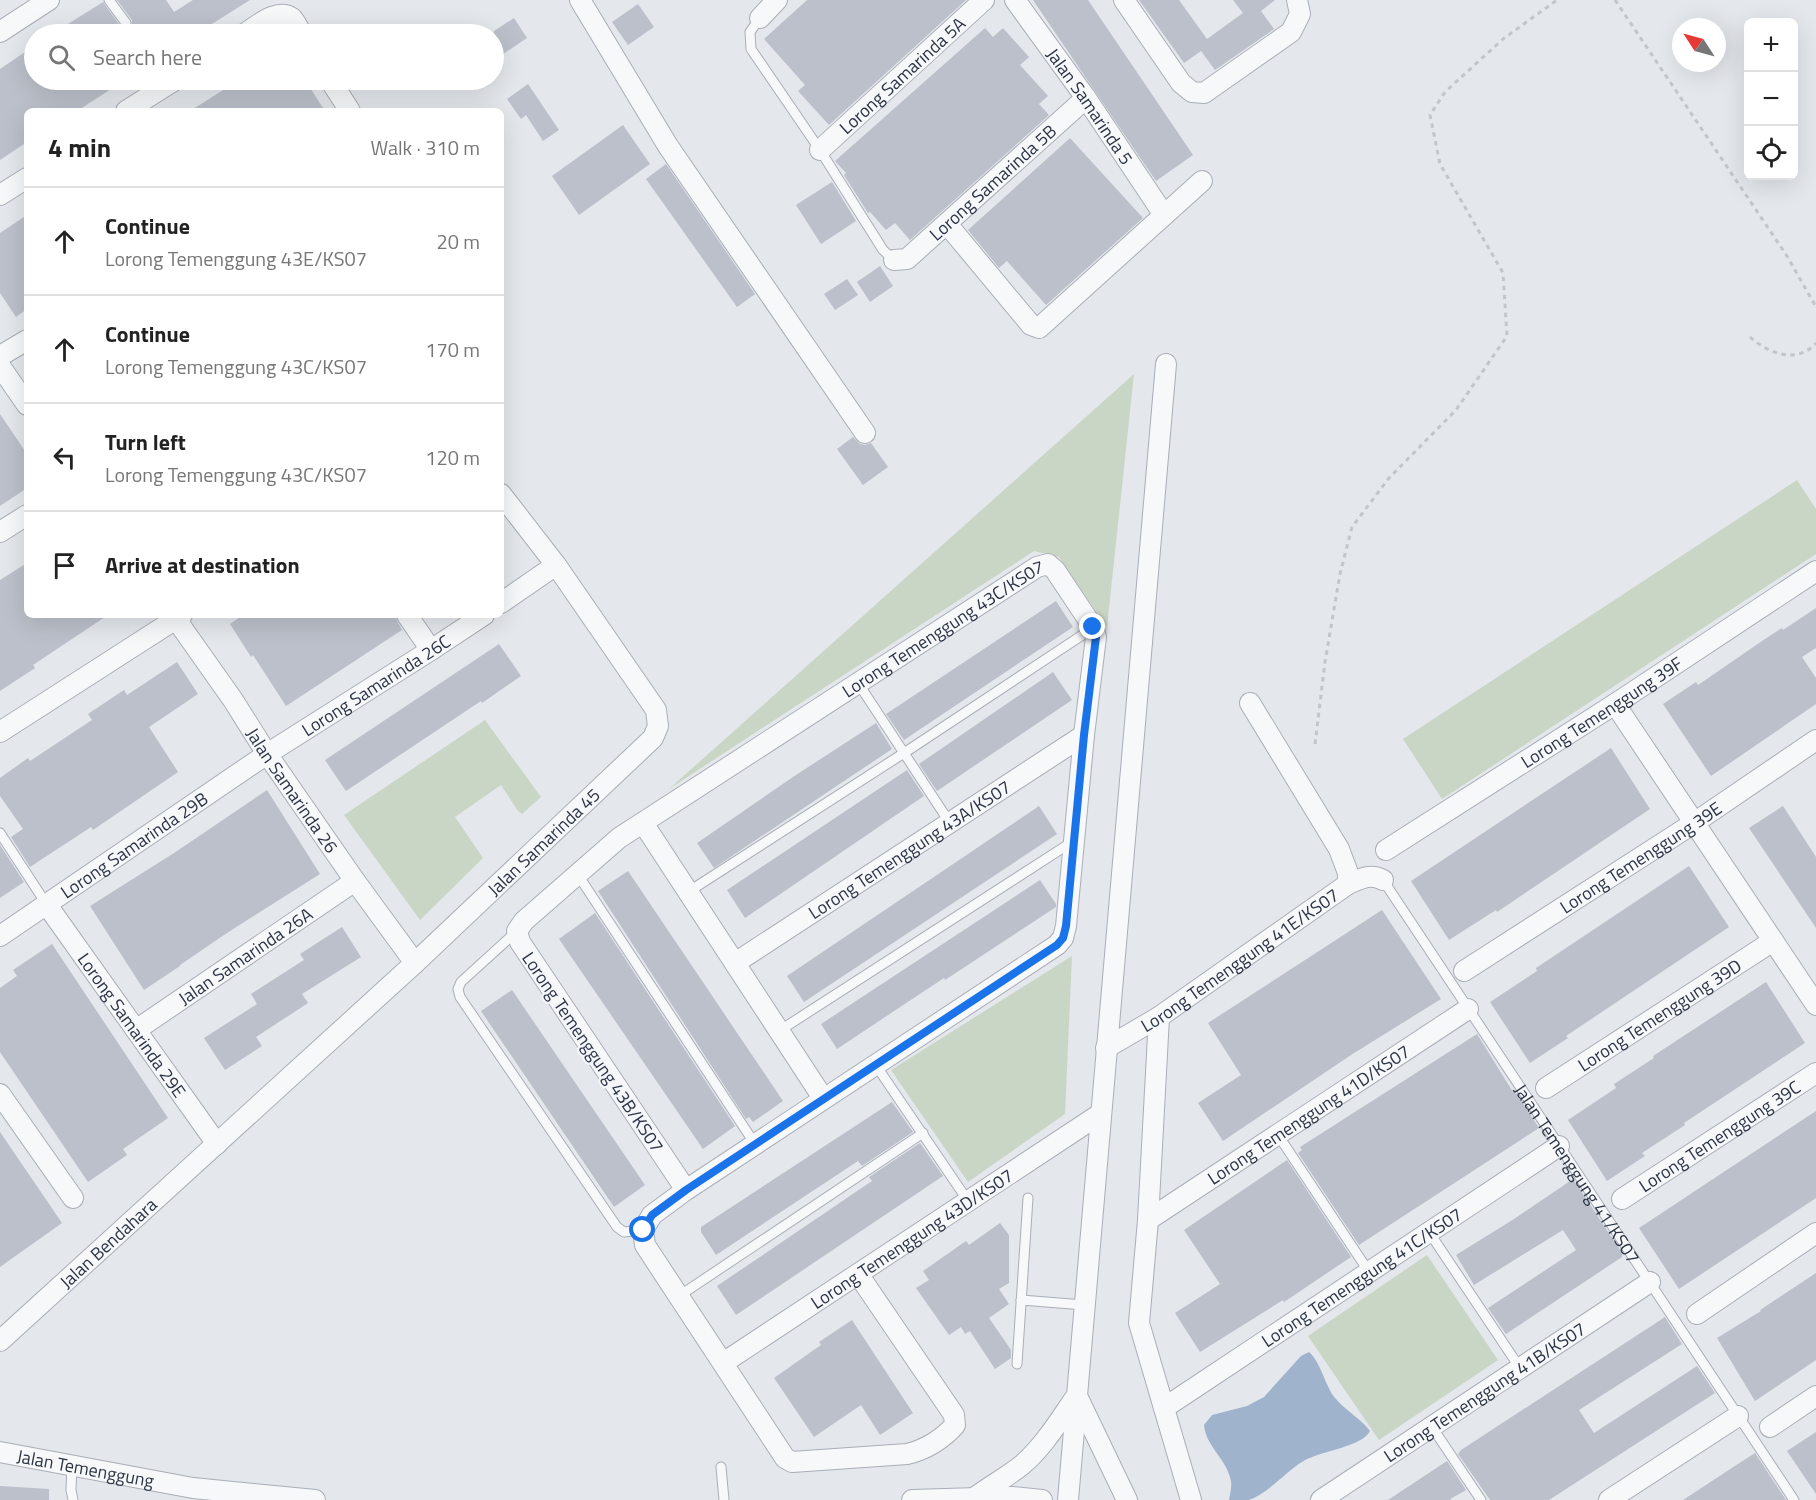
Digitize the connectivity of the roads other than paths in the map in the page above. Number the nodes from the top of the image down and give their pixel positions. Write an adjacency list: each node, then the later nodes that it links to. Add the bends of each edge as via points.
1 (49, 0): 13 (street)
2 (109, 0): 10 (lane)
3 (580, 0): 31 (street, via 668,146)
4 (777, 0): 9 (street)
5 (984, 0): 19 (street, Lorong Samarinda 5A)
6 (1015, 0): 16 (street, Jalan Samarinda 5)
7 (1124, 0): 8 (street, via 1181,83 1192,92 1204,93 1291,32 1300,15)
8 (1297, 0)
9 (760, 18): 19 (lane, via 750,32 751,49)
10 (126, 22)
11 (260, 24): 12 (street, via 284,15)
12 (294, 24)
13 (0, 32)
14 (159, 90): 17 (street)
15 (336, 90): 18 (street)
16 (1086, 98): 23 (street, Jalan Samarinda 5); 24 (street, Lorong Samarinda 5B)
17 (131, 108)
18 (348, 108)
19 (820, 150): 25 (lane, via 883,250)
20 (24, 180): 22 (street)
21 (1202, 181): 23 (street)
22 (0, 195)
23 (1164, 215): 24 (street, via 1039,328 1031,325)
24 (947, 224): 25 (street, Lorong Samarinda 5B, via 907,259)
25 (894, 260)
26 (24, 342): 27 (street)
27 (0, 356)
28 (1166, 364): 75 (street)
29 (0, 366): 30 (street)
30 (24, 401)
31 (865, 433)
32 (504, 498): 35 (street, Jalan Samarinda 45)
33 (24, 517): 34 (street)
34 (0, 532)
35 (556, 565): 37 (street); 67 (street, Jalan Samarinda 45, via 656,710 658,726 653,738)
36 (1816, 571): 46 (street, Lorong Temenggung 39F)
37 (504, 601)
38 (174, 618): 47 (street)
39 (178, 618): 51 (street, Jalan Samarinda 26)
40 (409, 618): 43 (street)
41 (480, 618): 43 (street, Lorong Samarinda 26C)
42 (1093, 627): 44 (street, Lorong Temenggung 43C/KS07, via 1048,564 1037,567); 48 (street, via 1096,637); 50 (lane)
43 (431, 651): 51 (street, Lorong Samarinda 26C)
44 (858, 683): 50 (lane); 52 (street, Lorong Temenggung 43C/KS07)
45 (1250, 703): 61 (street, Lorong Temenggung 41E/KS07, via 1339,849)
46 (1615, 704): 54 (street); 57 (street, Lorong Temenggung 39F)
47 (0, 732)
48 (1084, 735): 53 (street, Lorong Temenggung 43A/KS07); 56 (street)
49 (1816, 740): 54 (street, Lorong Temenggung 39E)
50 (904, 753): 53 (lane); 62 (lane)
51 (267, 754): 60 (street, Jalan Samarinda 26); 63 (street, Lorong Samarinda 29B)
52 (643, 823): 58 (street, Lorong Temenggung 43B/KS07, via 619,838); 62 (street)
53 (950, 823): 68 (street, Lorong Temenggung 43A/KS07)
54 (1694, 823): 66 (street); 69 (street, Lorong Temenggung 39E)
55 (0, 833): 63 (lane)
56 (1074, 840): 74 (lane); 76 (street, via 1066,926 1057,945)
57 (1386, 850)
58 (578, 874): 64 (street, Lorong Temenggung 43B/KS07); 85 (lane)
59 (1383, 880): 61 (street, Jalan Temenggung 41/KS07, via 1363,877); 71 (lane, Jalan Temenggung 41/KS07)
60 (355, 881): 67 (street, Jalan Samarinda 26); 73 (street, Jalan Samarinda 26A)
61 (1348, 884): 72 (street, Lorong Temenggung 41E/KS07)
62 (688, 892): 68 (street)
63 (47, 905): 65 (street, Lorong Samarinda 29B); 73 (street, Lorong Samarinda 29E)
64 (517, 931): 87 (street, Lorong Temenggung 43B/KS07, via 520,942); 93 (lane, via 461,982 460,998 617,1227 624,1232)
65 (0, 936)
66 (1773, 941): 70 (street); 78 (street, Lorong Temenggung 39D)
67 (415, 963): 84 (street, Jalan Samarinda 45)
68 (735, 963): 74 (street)
69 (1464, 971)
70 (1816, 1005)
71 (1468, 1009): 83 (street, Lorong Temenggung 41D/KS07); 86 (lane, Jalan Temenggung 41/KS07)
72 (1159, 1017): 75 (street, Lorong Temenggung 41E/KS07); 92 (street)
73 (136, 1030): 84 (street, Lorong Samarinda 29E)
74 (779, 1031): 80 (street)
75 (1106, 1048): 81 (street)
76 (875, 1064): 80 (street); 82 (lane)
77 (1816, 1073): 90 (street, Lorong Temenggung 39C)
78 (1546, 1088)
79 (0, 1094): 88 (street)
80 (823, 1098): 85 (street)
81 (1101, 1114): 91 (street, Lorong Temenggung 43D/KS07); 101 (street)
82 (922, 1133): 91 (lane); 99 (lane)
83 (1278, 1135): 92 (street, Lorong Temenggung 41D/KS07); 96 (lane)
84 (217, 1144): 103 (street, Jalan Bendahara)
85 (755, 1144): 87 (street)
86 (1559, 1146): 94 (street, Lorong Temenggung 41C/KS07); 98 (lane, Jalan Temenggung 41/KS07)
87 (686, 1190): 93 (street, via 652,1215)
88 (73, 1198)
89 (1028, 1198): 100 (lane)
90 (1622, 1199)
91 (968, 1201): 97 (street, Lorong Temenggung 43D/KS07)
92 (1148, 1220): 109 (street, via 1139,1323)
93 (643, 1230): 99 (street, via 645,1245)
94 (1429, 1232): 96 (street, Lorong Temenggung 41C/KS07); 106 (lane)
95 (1816, 1233): 102 (street)
96 (1369, 1272): 109 (street, Lorong Temenggung 41C/KS07)
97 (858, 1274): 104 (street, Lorong Temenggung 43D/KS07); 104 (street, via 954,1414 955,1425 948,1434 920,1451 907,1454 792,1462 785,1458)
98 (1650, 1282): 106 (street, Lorong Temenggung 41B/KS07); 110 (lane, Jalan Temenggung 41/KS07)
99 (678, 1296): 104 (street)
100 (1021, 1300): 101 (lane); 105 (lane)
101 (1084, 1305): 107 (street)
102 (1697, 1314)
103 (0, 1341)
104 (723, 1363)
105 (1017, 1364)
106 (1520, 1368): 111 (street, Lorong Temenggung 41B/KS07)
107 (1077, 1395): 116 (street, via 1034,1454); 122 (street); 123 (street)
108 (1816, 1396): 112 (street)
109 (1164, 1408): 124 (street)
110 (1738, 1416): 127 (street); 128 (lane, Jalan Temenggung 41/KS07)
111 (1432, 1426): 125 (street, Lorong Temenggung 41B/KS07); 126 (lane)
112 (1770, 1427)
113 (0, 1452): 114 (street, Jalan Temenggung)
114 (72, 1465): 117 (lane); 118 (street, Jalan Temenggung, via 193,1488)
115 (721, 1467): 119 (lane)
116 (975, 1497): 120 (street); 121 (street)
117 (73, 1500)
118 (315, 1500)
119 (724, 1500)
120 (912, 1500)
121 (1042, 1500)
122 (1068, 1500)
123 (1127, 1500)
124 (1191, 1500)
125 (1321, 1500)
126 (1481, 1500)
127 (1609, 1500)
128 (1794, 1500)

